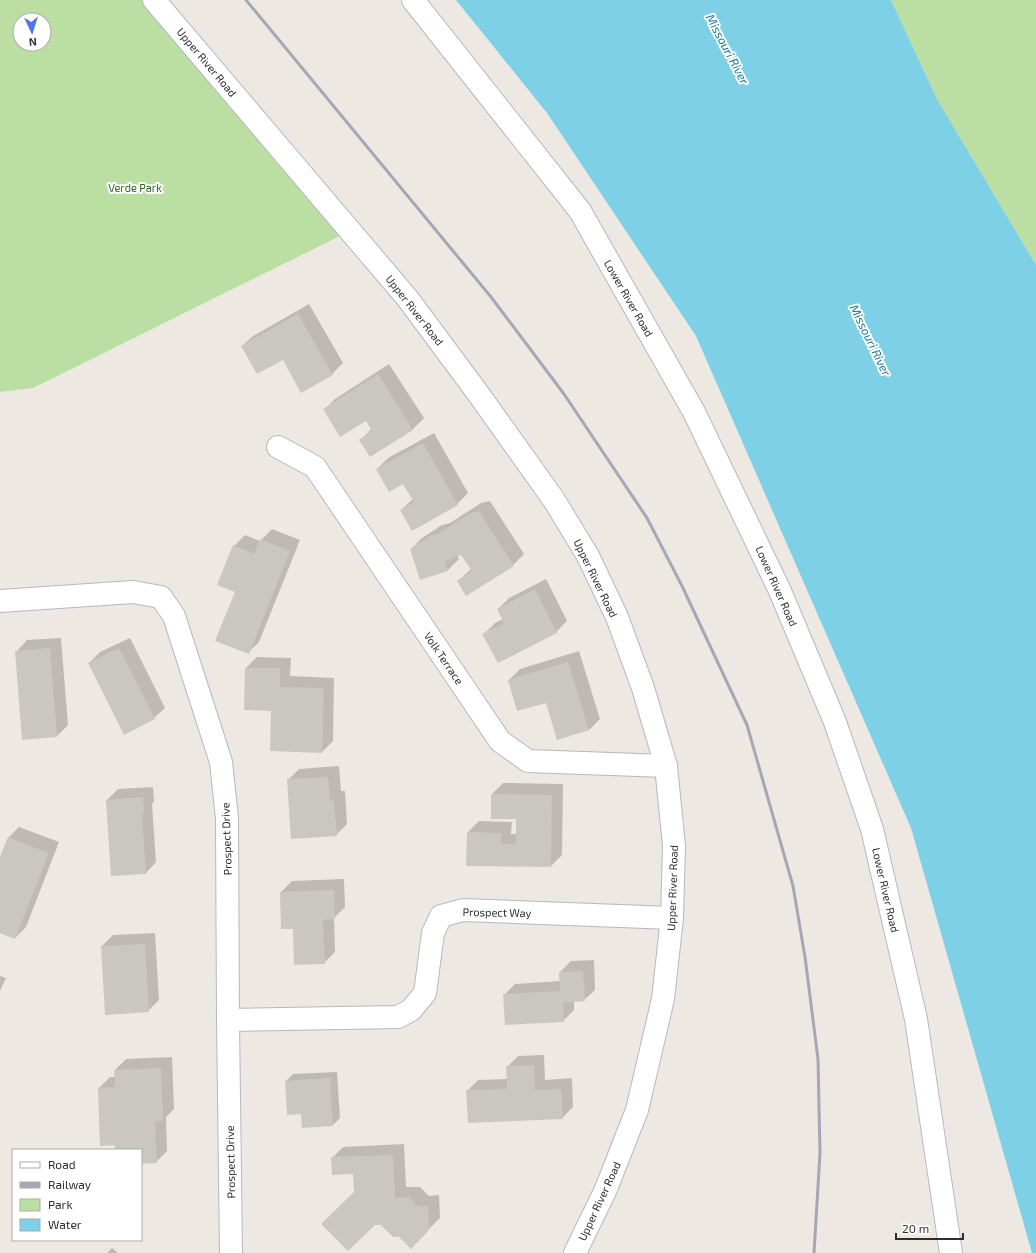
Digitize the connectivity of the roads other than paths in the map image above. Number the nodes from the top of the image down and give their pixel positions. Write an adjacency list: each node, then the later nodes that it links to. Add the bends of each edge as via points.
1 (154, 0): 5 (street, Upper River Road, via 408,299 554,500 588,556 617,617 644,688)
2 (413, 0): 10 (street, Lower River Road, via 580,211 694,412 780,592 835,722 872,829 916,1019)
3 (278, 447): 5 (street, Volk Terrace, via 315,467 500,741 528,761)
4 (0, 600): 7 (street, Prospect Drive, via 133,592 161,597 174,616 221,762 227,818)
5 (666, 766): 6 (street, Upper River Road, via 674,846)
6 (672, 918): 7 (street, Prospect Way, via 463,910 441,916 433,933 425,993 412,1010 398,1017); 9 (street, Upper River Road, via 663,998 637,1110 606,1190)
7 (228, 1020): 8 (street, Prospect Drive)
8 (231, 1253)
9 (575, 1253)
10 (951, 1253)

